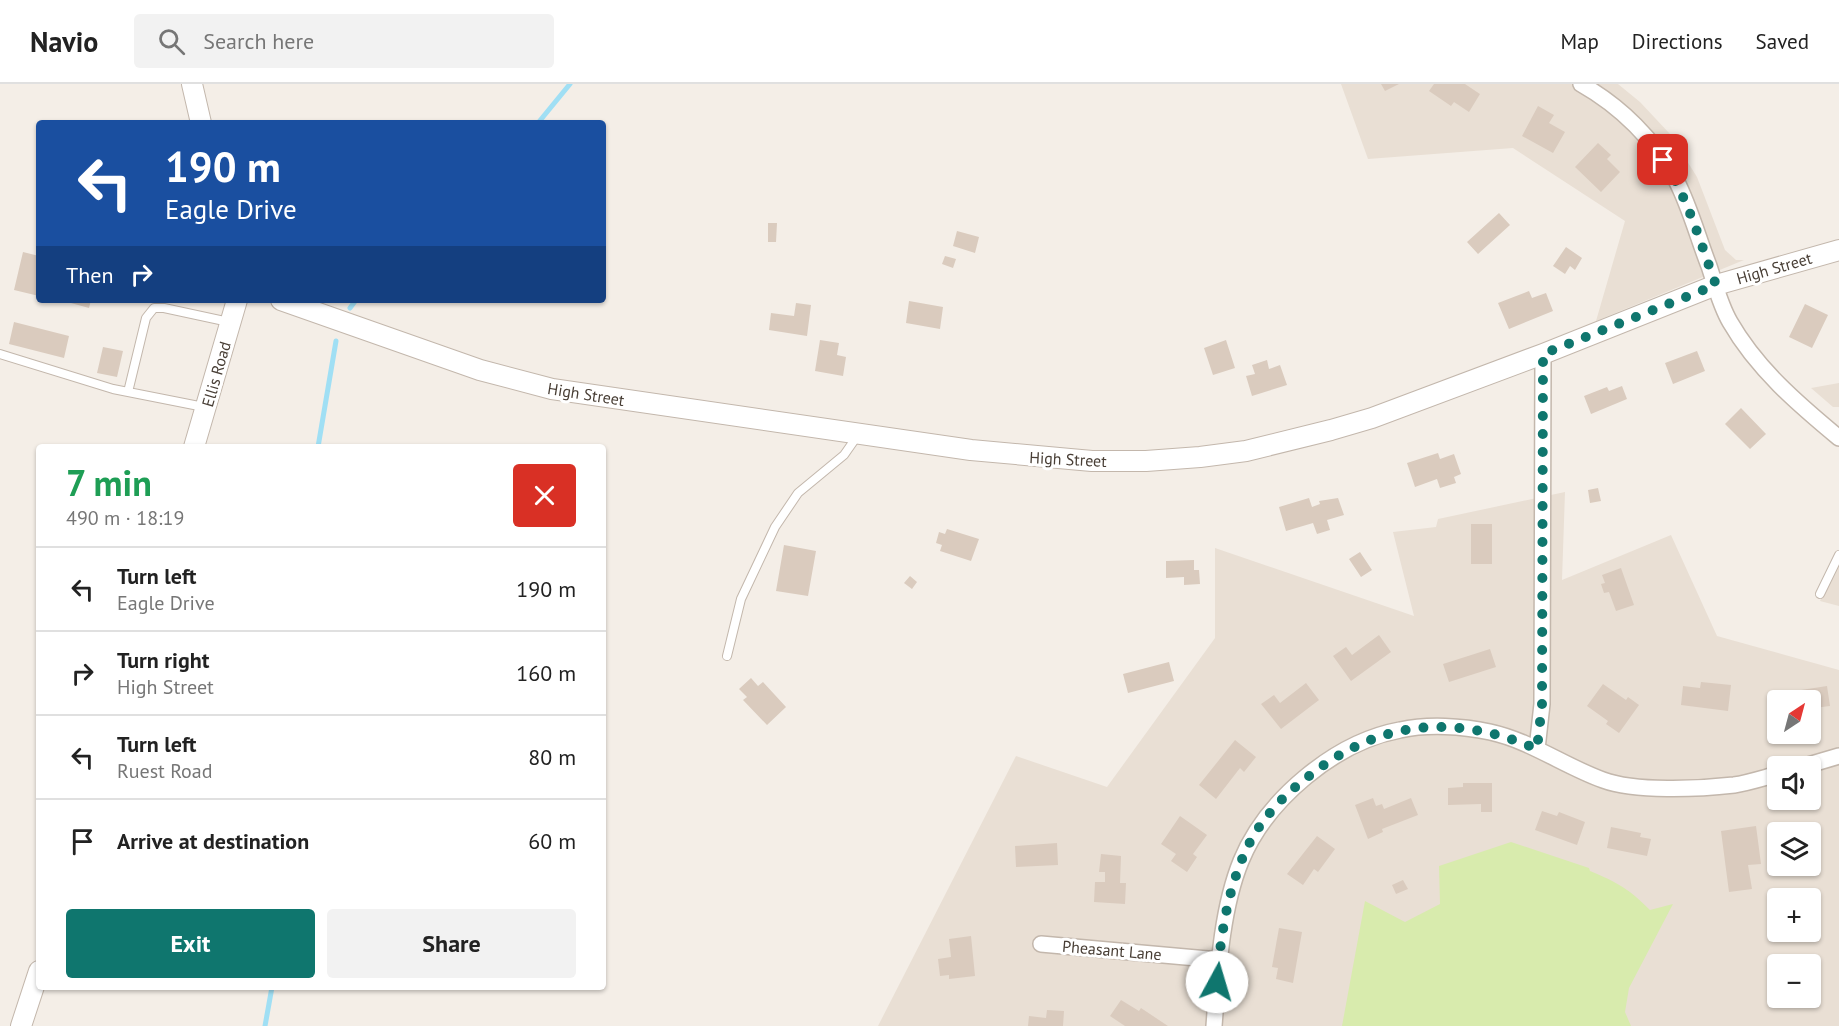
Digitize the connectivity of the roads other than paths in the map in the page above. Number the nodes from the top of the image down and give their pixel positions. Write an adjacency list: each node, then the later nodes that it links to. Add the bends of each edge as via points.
1 (192, 84): 3 (street)
2 (1581, 84): 5 (street, via 1626,116 1663,160 1676,180)
3 (200, 120)
4 (1839, 250): 5 (street, High Street)
5 (1716, 285): 10 (street, High Street); 14 (street, via 1728,319 1745,348 1780,387)
6 (236, 303): 8 (street, Ellis Road)
7 (290, 303): 13 (street, High Street, via 480,369 552,389)
8 (231, 322): 11 (lane, via 154,308 146,318); 12 (street, Ellis Road)
9 (0, 354): 11 (lane)
10 (1543, 354): 13 (street, High Street, via 1361,421 1246,451 1200,457 1070,460); 19 (street, via 1542,704)
11 (128, 392): 12 (lane)
12 (206, 408): 15 (street, Ellis Road)
13 (859, 434): 18 (lane, via 844,455 798,493 775,527 741,599)
14 (1839, 438)
15 (195, 444)
16 (1839, 555): 17 (lane)
17 (1820, 594)
18 (727, 656)
19 (1537, 749): 22 (street, via 1593,776 1629,787 1735,785); 24 (street, via 1490,732 1436,727 1400,730 1345,750 1293,789 1256,832 1241,862 1228,906)
20 (1839, 756): 21 (street)
21 (1821, 761)
22 (1767, 777)
23 (1041, 944): 24 (street, Pheasant Lane)
24 (1219, 960): 27 (street)
25 (36, 980): 26 (street)
26 (21, 1026)
27 (1214, 1026)

